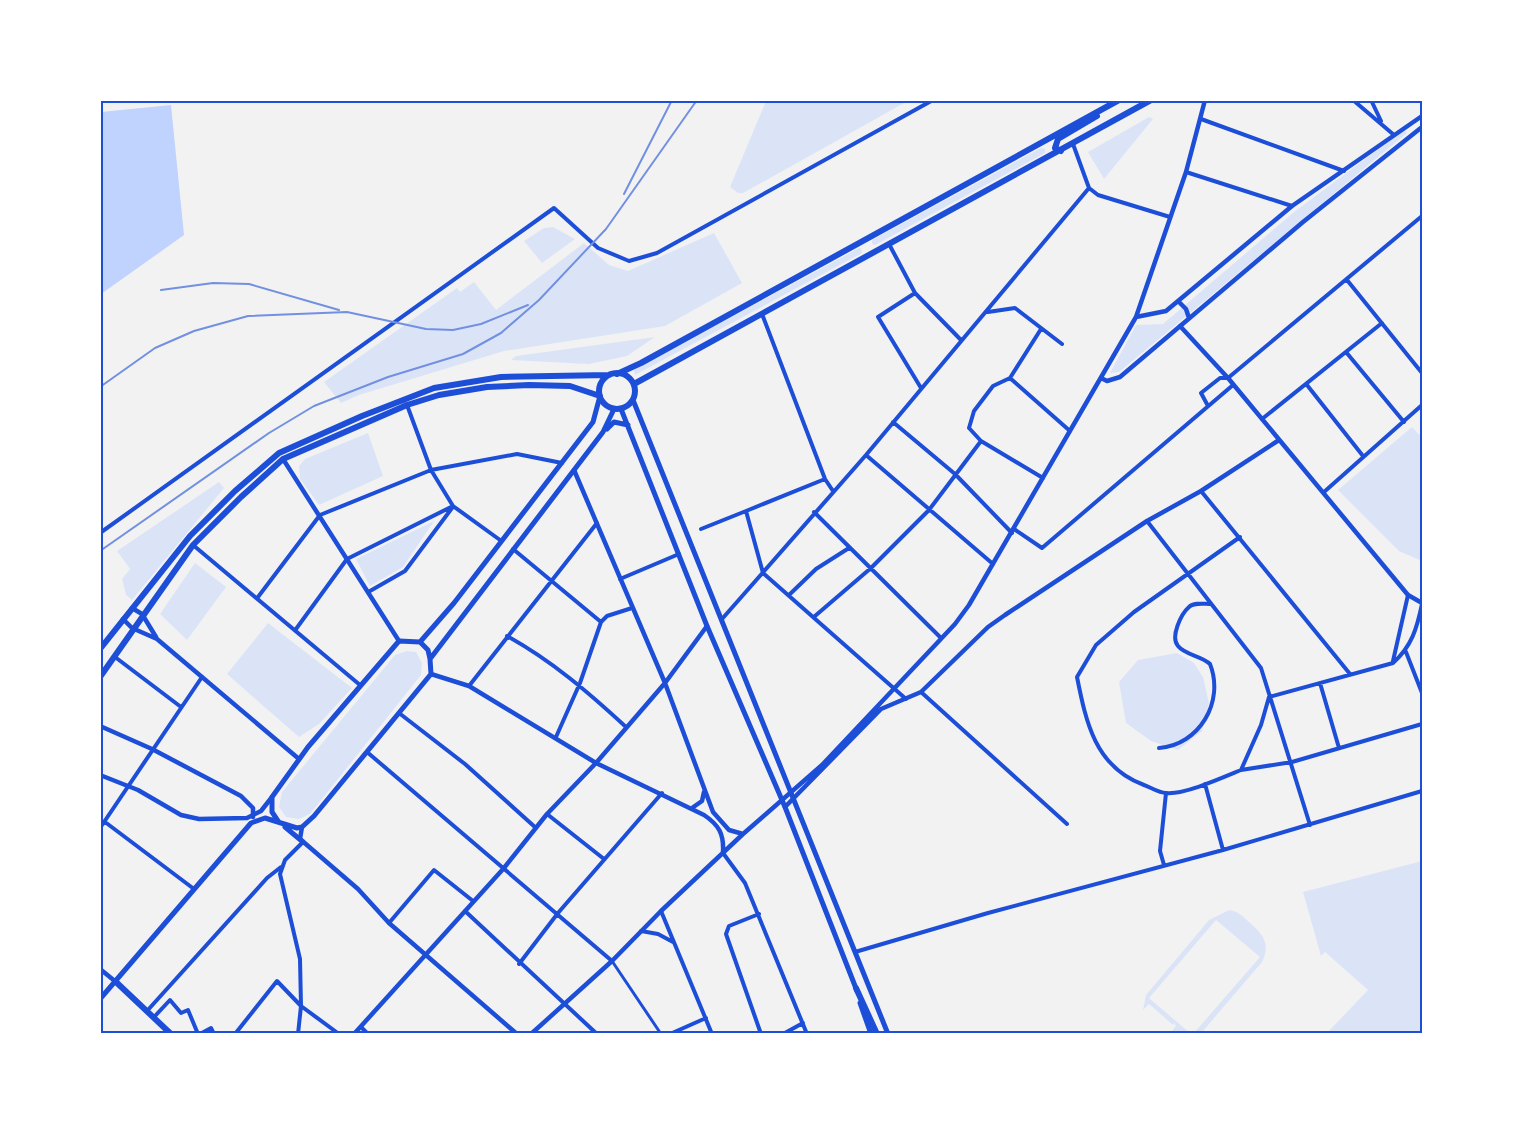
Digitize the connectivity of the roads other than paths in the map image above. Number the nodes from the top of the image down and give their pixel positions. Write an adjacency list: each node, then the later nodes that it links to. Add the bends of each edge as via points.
1 (933, 100): 83 (street, via 657,253 629,261 598,248 554,208)
2 (1119, 100): 7 (main road)
3 (1151, 100): 13 (main road)
4 (1205, 100): 9 (street)
5 (1353, 100): 10 (street)
6 (1371, 100): 10 (street)
7 (1112, 104): 14 (main road, via 1086,125 1058,139 1055,148); 21 (main road)
8 (1422, 116): 12 (street)
9 (1202, 119): 15 (street); 16 (street)
10 (1381, 122): 12 (street)
11 (1422, 127): 30 (street)
12 (1394, 135): 15 (street)
13 (1074, 144): 14 (main road); 17 (street)
14 (1060, 151): 22 (main road)
15 (1344, 171): 18 (street)
16 (1186, 172): 18 (street); 20 (street)
17 (1089, 188): 20 (street, via 1108,200); 27 (street)
18 (1292, 206): 26 (street)
19 (1422, 216): 24 (street)
20 (1170, 217): 29 (street)
21 (864, 240): 23 (main road); 38 (main road)
22 (889, 244): 23 (main road); 25 (street)
23 (871, 253): 28 (main road)
24 (1347, 280): 31 (street); 42 (street)
25 (915, 293): 34 (street); 46 (street, via 878,318)
26 (1179, 302): 29 (street, via 1156,314); 30 (street)
27 (987, 312): 33 (street, via 1015,308); 34 (street)
28 (762, 313): 43 (main road); 69 (street)
29 (1136, 317): 41 (street)
30 (1189, 318): 32 (street)
31 (1382, 323): 36 (street); 37 (street)
32 (1180, 326): 41 (street, via 1120,377 1107,381); 42 (street)
33 (1041, 330): 35 (street); 40 (street)
34 (961, 340): 46 (street)
35 (1062, 344)
36 (1346, 352): 45 (street); 56 (street)
37 (1422, 373)
38 (617, 374): 39 (main road); 43 (main road, via 627,376)
39 (609, 375): 47 (main road, via 601,384); 103 (main road, via 501,377 434,388 279,453 190,536)
40 (1010, 378): 58 (street); 61 (street, via 993,386 974,411 969,428)
41 (1101, 378): 58 (street)
42 (1228, 378): 44 (street); 51 (street, via 1220,378 1201,393)
43 (634, 384): 48 (main road)
44 (1233, 385): 51 (street); 54 (street)
45 (1307, 385): 54 (street); 63 (street)
46 (921, 388): 55 (street)
47 (600, 396): 49 (main road, via 570,386 487,387); 53 (main road); 65 (main road, via 593,422)
48 (633, 400): 52 (main road); 108 (main road)
49 (407, 405): 64 (main road); 66 (street)
50 (1422, 405): 56 (street)
51 (1208, 406): 82 (street, via 1042,548)
52 (621, 408): 53 (main road); 57 (main road)
53 (614, 409): 59 (main road)
54 (1262, 419): 60 (street)
55 (893, 422): 62 (street); 68 (street)
56 (1404, 422): 63 (street)
57 (628, 425): 59 (main road, via 614,422); 89 (main road)
58 (1070, 431): 70 (street)
59 (603, 432): 67 (main road)
60 (1279, 440): 72 (street); 73 (street)
61 (981, 441): 68 (street); 70 (street)
62 (866, 455): 71 (street); 75 (street)
63 (1363, 456): 73 (street)
64 (283, 459): 78 (street); 86 (main road)
65 (562, 463): 66 (street, via 517,454); 85 (main road)
66 (430, 470): 74 (street); 78 (street)
67 (574, 470): 80 (street); 87 (main road)
68 (954, 474): 75 (street); 82 (street)
69 (825, 478): 71 (street); 76 (street)
70 (1043, 478): 82 (street)
71 (833, 491): 77 (street)
72 (1201, 491): 79 (street); 84 (street)
73 (1324, 492): 99 (street)
74 (453, 506): 85 (street); 90 (street); 97 (street, via 405,571)
75 (929, 510): 91 (street); 92 (street)
76 (746, 511): 81 (street); 93 (street)
77 (814, 512): 88 (street); 93 (street)
78 (320, 515): 90 (street); 100 (street)
79 (1147, 521): 94 (street); 133 (street, via 988,627)
80 (597, 523): 95 (street); 96 (street)
81 (701, 530)
82 (1013, 531): 91 (street)
83 (100, 533)
84 (1240, 537): 94 (street); 124 (street)
85 (500, 540): 117 (main road)
86 (194, 545): 100 (street); 106 (main road)
87 (513, 548): 95 (street); 121 (main road)
88 (849, 548): 92 (street); 98 (street, via 816,569)
89 (679, 554): 96 (street); 110 (main road)
90 (347, 560): 97 (street); 111 (street)
91 (993, 564): 114 (street, via 969,605)
92 (871, 568): 105 (street); 114 (street)
93 (763, 573): 98 (street); 108 (street)
94 (1188, 575): 101 (street); 157 (street, via 1134,612 1096,645 1077,677 1087,726 1103,755 1134,781)
95 (552, 579): 109 (street); 113 (street)
96 (620, 579): 104 (street)
97 (370, 591): 116 (street)
98 (789, 595): 105 (street)
99 (1408, 595): 102 (street); 122 (street)
100 (258, 597): 111 (street)
101 (1212, 603): 135 (street, via 1261,668); 143 (street, via 1189,607 1177,627 1175,640 1178,646 1210,664 1214,702 1201,726 1172,747)
102 (1422, 604): 119 (street)
103 (132, 608): 106 (street); 107 (main road)
104 (632, 608): 109 (street); 128 (street)
105 (815, 616): 132 (street)
106 (144, 618): 112 (main road); 115 (street)
107 (123, 620): 112 (street); 118 (main road)
108 (721, 620): 158 (main road)
109 (601, 622): 127 (street)
110 (707, 626): 128 (street); 160 (main road)
111 (296, 629): 130 (street)
112 (135, 630): 115 (street); 120 (main road)
113 (507, 636): 127 (street); 131 (street)
114 (941, 638): 132 (street)
115 (157, 639): 126 (street)
116 (399, 640): 117 (main road); 130 (main road)
117 (420, 642): 121 (main road)
118 (100, 649)
119 (1406, 652): 122 (street); 134 (street)
120 (115, 657): 125 (main road); 137 (street)
121 (430, 659): 123 (main road)
122 (1393, 663): 124 (street)
123 (430, 674): 131 (street); 138 (main road)
124 (1350, 674): 129 (street)
125 (100, 677)
126 (202, 677): 137 (street); 147 (street)
127 (580, 683): 141 (street); 142 (street)
128 (665, 683): 141 (street); 154 (street)
129 (1320, 683): 135 (street); 144 (street)
130 (360, 685): 147 (main road)
131 (469, 686): 142 (street)
132 (894, 689): 136 (street); 158 (street)
133 (921, 692): 136 (street); 168 (street)
134 (1422, 693)
135 (1269, 697): 148 (street); 150 (street)
136 (906, 699): 158 (street, via 881,708)
137 (181, 708): 145 (street)
138 (399, 713): 146 (main road); 172 (street, via 465,764)
139 (1422, 724): 144 (street)
140 (100, 726): 145 (street)
141 (626, 727): 149 (street)
142 (556, 737): 149 (street)
143 (1159, 748)
144 (1339, 748): 148 (street)
145 (152, 749): 153 (street); 164 (street, via 241,796)
146 (368, 752): 170 (main road); 180 (street)
147 (299, 759): 159 (main road)
148 (1292, 762): 150 (street); 169 (street)
149 (596, 763): 156 (street); 163 (street)
150 (1241, 770): 152 (street)
151 (100, 775): 153 (street)
152 (1205, 784): 157 (street); 175 (street)
153 (129, 787): 164 (street, via 190,817 239,820); 165 (street)
154 (704, 791): 162 (street, via 702,801); 173 (street, via 718,819 729,830)
155 (1422, 791): 169 (street)
156 (662, 793): 162 (street); 177 (street)
157 (1166, 793): 178 (street, via 1160,851)
158 (793, 796): 160 (street); 161 (street); 190 (main road)
159 (272, 797): 164 (street); 167 (main road, via 272,812)
160 (782, 800): 161 (main road); 173 (street)
161 (785, 807): 196 (main road)
162 (692, 808): 176 (street, via 718,827)
163 (548, 813): 172 (street); 177 (street)
164 (255, 815): 166 (street)
165 (105, 822): 171 (street); 181 (street)
166 (251, 823): 167 (main road, via 265,818); 181 (main road)
167 (281, 824): 170 (main road); 174 (main road)
168 (1067, 824)
169 (1310, 825): 175 (street)
170 (302, 827): 174 (street, via 299,836)
171 (100, 828)
172 (536, 828): 180 (street)
173 (743, 834): 176 (street)
174 (303, 842): 179 (street); 187 (street, via 358,889)
175 (1223, 850): 178 (street)
176 (723, 853): 184 (street); 186 (street, via 745,883)
177 (604, 859): 185 (street)
178 (1164, 865): 190 (street)
179 (281, 867): 199 (street, via 282,891 300,959); 200 (street)
180 (504, 868): 182 (street); 185 (street)
181 (195, 889): 195 (main road)
182 (474, 901): 183 (street); 187 (street, via 434,870)
183 (465, 911): 191 (street); 193 (street)
184 (661, 911): 188 (street); 189 (street)
185 (558, 913): 192 (street); 193 (street)
186 (759, 914): 203 (street); 219 (street, via 729,926 726,934)
187 (389, 923): 191 (street)
188 (641, 931): 189 (street); 192 (street)
189 (674, 942): 202 (street)
190 (855, 952): 224 (main road)
191 (426, 954): 204 (street); 213 (street)
192 (612, 961): 198 (street); 216 (street)
193 (519, 964): 198 (street)
194 (100, 969): 195 (street)
195 (116, 982): 197 (main road); 200 (main road)
196 (856, 988): 222 (main road); 223 (main road)
197 (100, 999)
198 (564, 1004): 214 (street); 215 (street)
199 (301, 1006): 208 (street, via 276,981); 209 (street); 210 (street)
200 (147, 1011): 201 (main road)
201 (154, 1018): 205 (main road); 206 (street, via 170,1000 181,1013 188,1010)
202 (706, 1018): 217 (street); 218 (street)
203 (802, 1023): 220 (street); 221 (street)
204 (361, 1027): 211 (street); 212 (street)
205 (171, 1034)
206 (199, 1034): 207 (street, via 211,1028)
207 (214, 1034)
208 (235, 1034)
209 (298, 1034)
210 (339, 1034)
211 (354, 1034)
212 (368, 1034)
213 (517, 1034)
214 (531, 1034)
215 (597, 1034)
216 (661, 1034)
217 (670, 1034)
218 (712, 1034)
219 (761, 1034)
220 (783, 1034)
221 (807, 1034)
222 (871, 1034)
223 (877, 1034)
224 (888, 1034)

